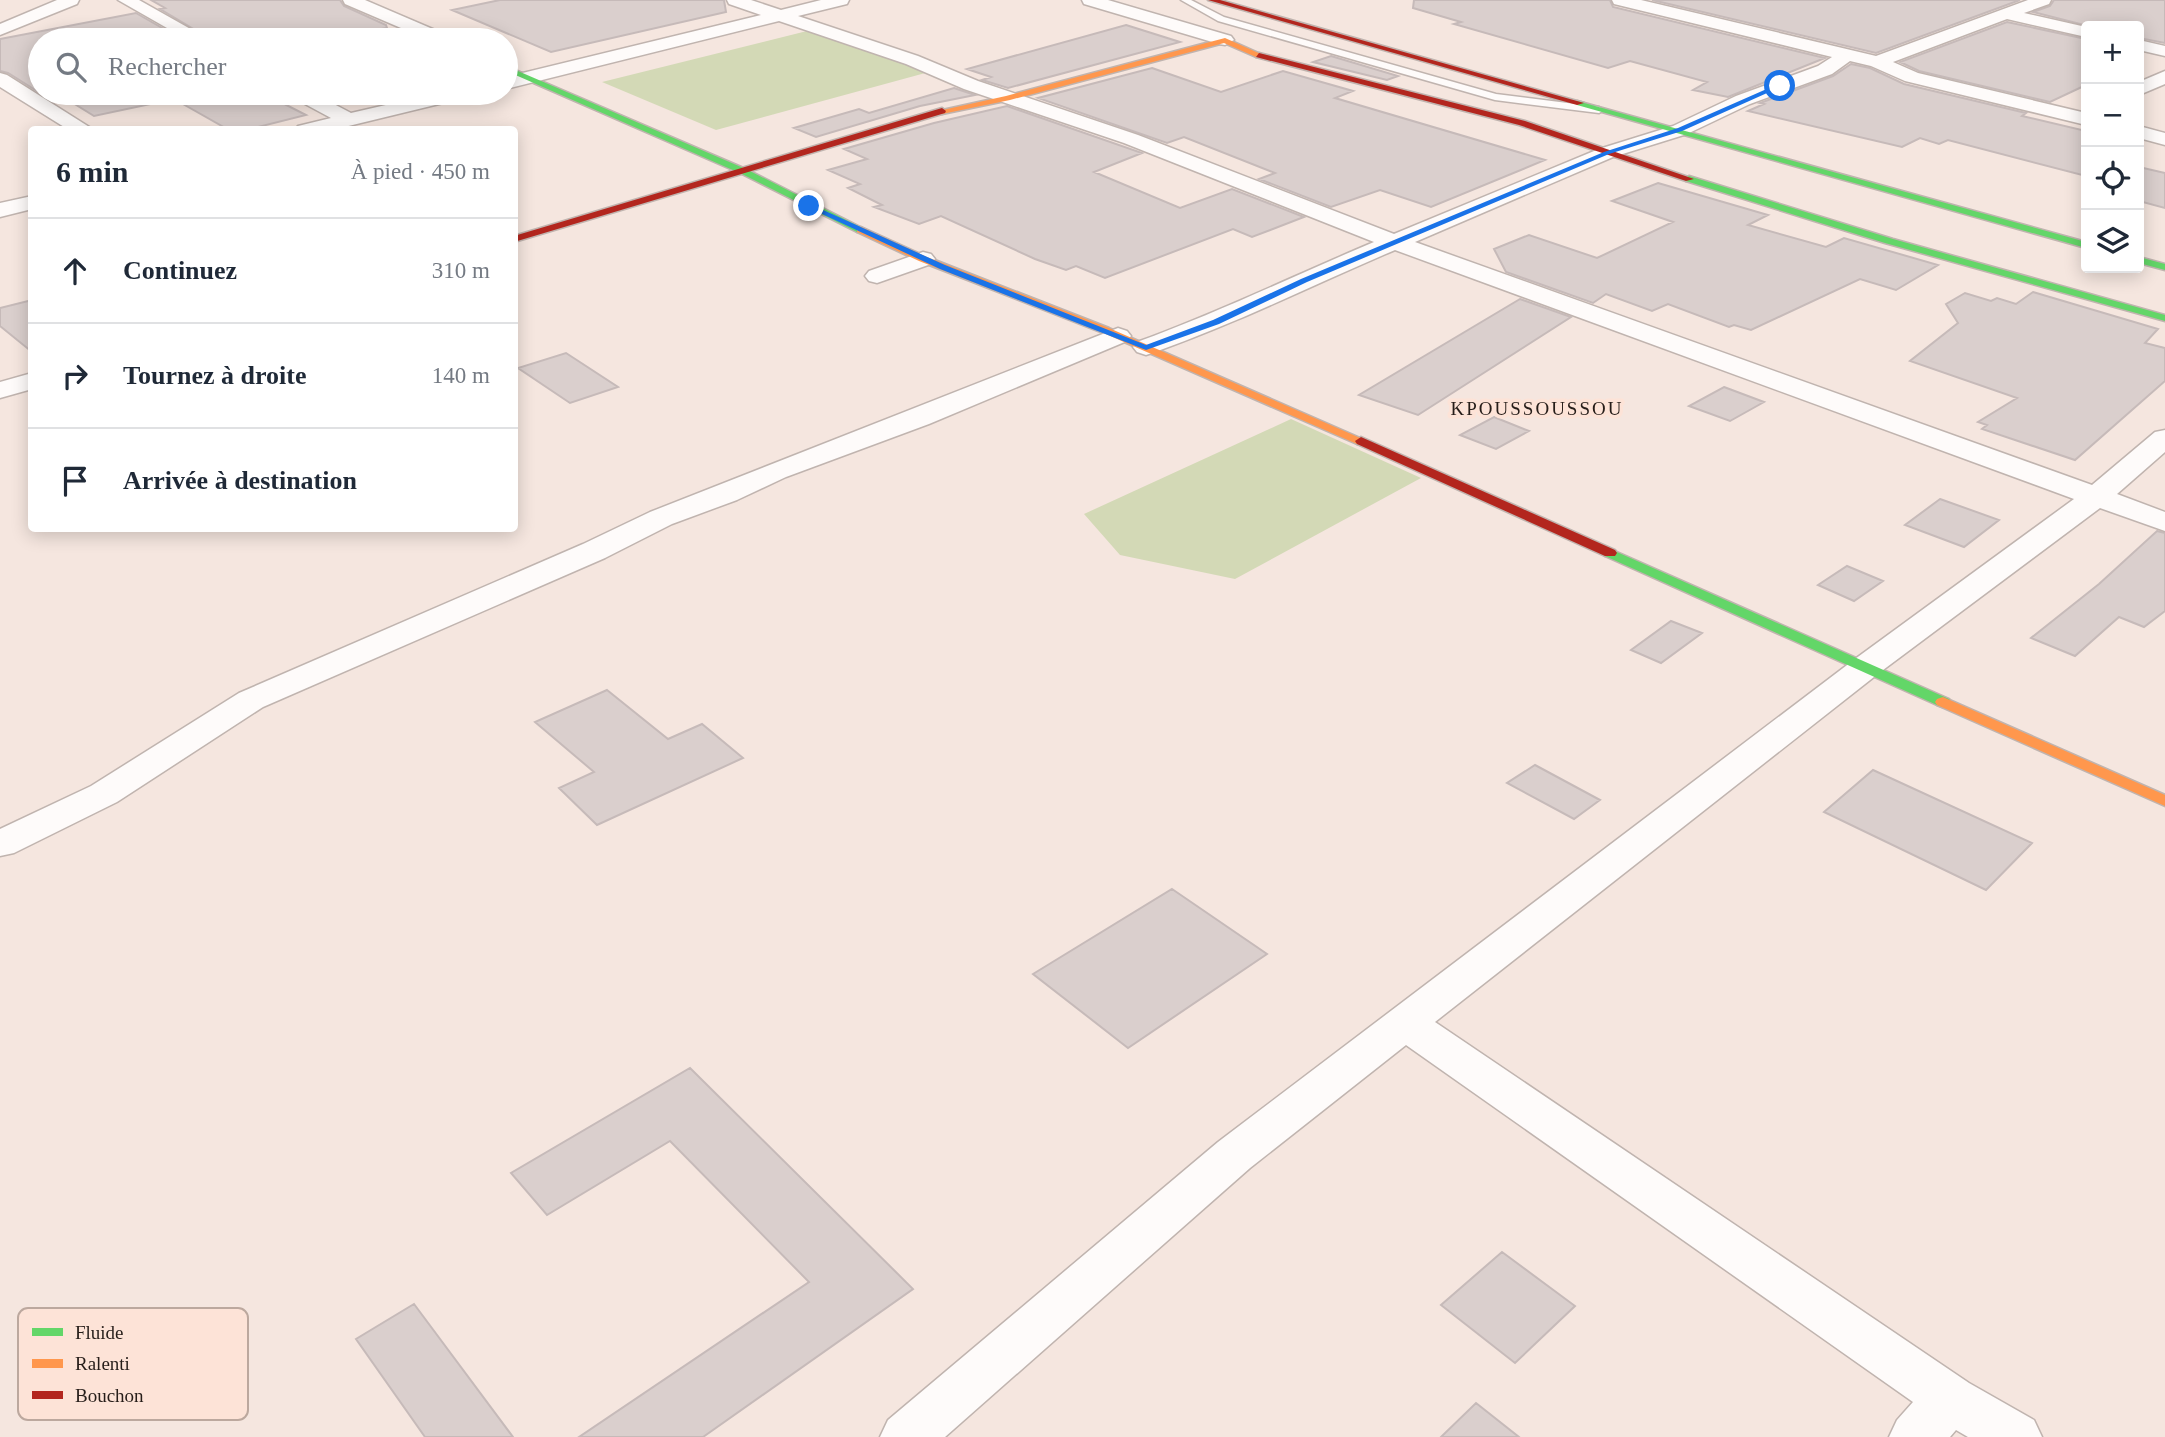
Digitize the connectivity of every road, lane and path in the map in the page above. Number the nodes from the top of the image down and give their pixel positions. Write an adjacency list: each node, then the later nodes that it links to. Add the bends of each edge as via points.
1 (71, 0): 15 (street)
2 (126, 0): 13 (street)
3 (351, 0): 14 (street)
4 (735, 0): 12 (street)
5 (841, 0): 12 (street)
6 (1090, 0): 17 (street)
7 (1185, 0): 33 (lane, via 1221,19 1495,97)
8 (1212, 0): 33 (main road)
9 (2043, 0): 11 (street)
10 (1625, 1): 20 (street)
11 (2007, 14): 16 (street); 21 (street)
12 (780, 15): 24 (street); 29 (street)
13 (178, 28)
14 (415, 28)
15 (0, 30)
16 (2081, 31)
17 (1225, 40): 29 (main road); 41 (main road, via 1256,54 1521,123)
18 (2144, 46): 19 (street)
19 (2165, 51)
20 (1846, 55): 21 (street); 38 (street, via 1825,70 1743,100)
21 (1877, 62): 34 (street, via 1912,77)
22 (518, 73): 24 (main road)
23 (2165, 77): 27 (street)
24 (528, 78): 26 (street); 42 (main road)
25 (0, 79): 28 (street)
26 (518, 80)
27 (2144, 87)
28 (28, 96)
29 (1007, 98): 42 (main road, via 929,114); 46 (street, via 1131,139)
30 (43, 105): 36 (street)
31 (322, 105): 35 (street)
32 (406, 105): 35 (street)
33 (1614, 111): 38 (main road)
34 (2081, 116)
35 (347, 118): 37 (street)
36 (77, 126)
37 (319, 126)
38 (1680, 130): 41 (street); 47 (main road)
39 (2144, 133): 40 (street)
40 (2165, 139)
41 (1606, 153): 46 (street); 52 (main road, via 1889,241)
42 (745, 172): 45 (main road); 48 (main road)
43 (28, 203): 44 (street)
44 (0, 210)
45 (518, 238)
46 (1397, 243): 53 (street, via 1216,322); 57 (street)
47 (2081, 244)
48 (923, 258): 51 (street); 53 (main road)
49 (2144, 261): 50 (main road)
50 (2165, 267)
51 (877, 276)
52 (2165, 318)
53 (1132, 342): 59 (main road); 61 (street, via 776,471 661,518 251,700 104,794)
54 (28, 382): 55 (street)
55 (0, 390)
56 (2165, 438): 57 (street)
57 (2096, 497): 58 (street); 59 (street)
58 (2165, 522)
59 (1867, 666): 60 (main road); 62 (street)
60 (2165, 801)
61 (0, 844)
62 (1405, 1023): 63 (street); 64 (street, via 1234,1155)
63 (1950, 1399): 65 (street); 66 (street)
64 (907, 1437)
65 (1916, 1437)
66 (2015, 1437)

